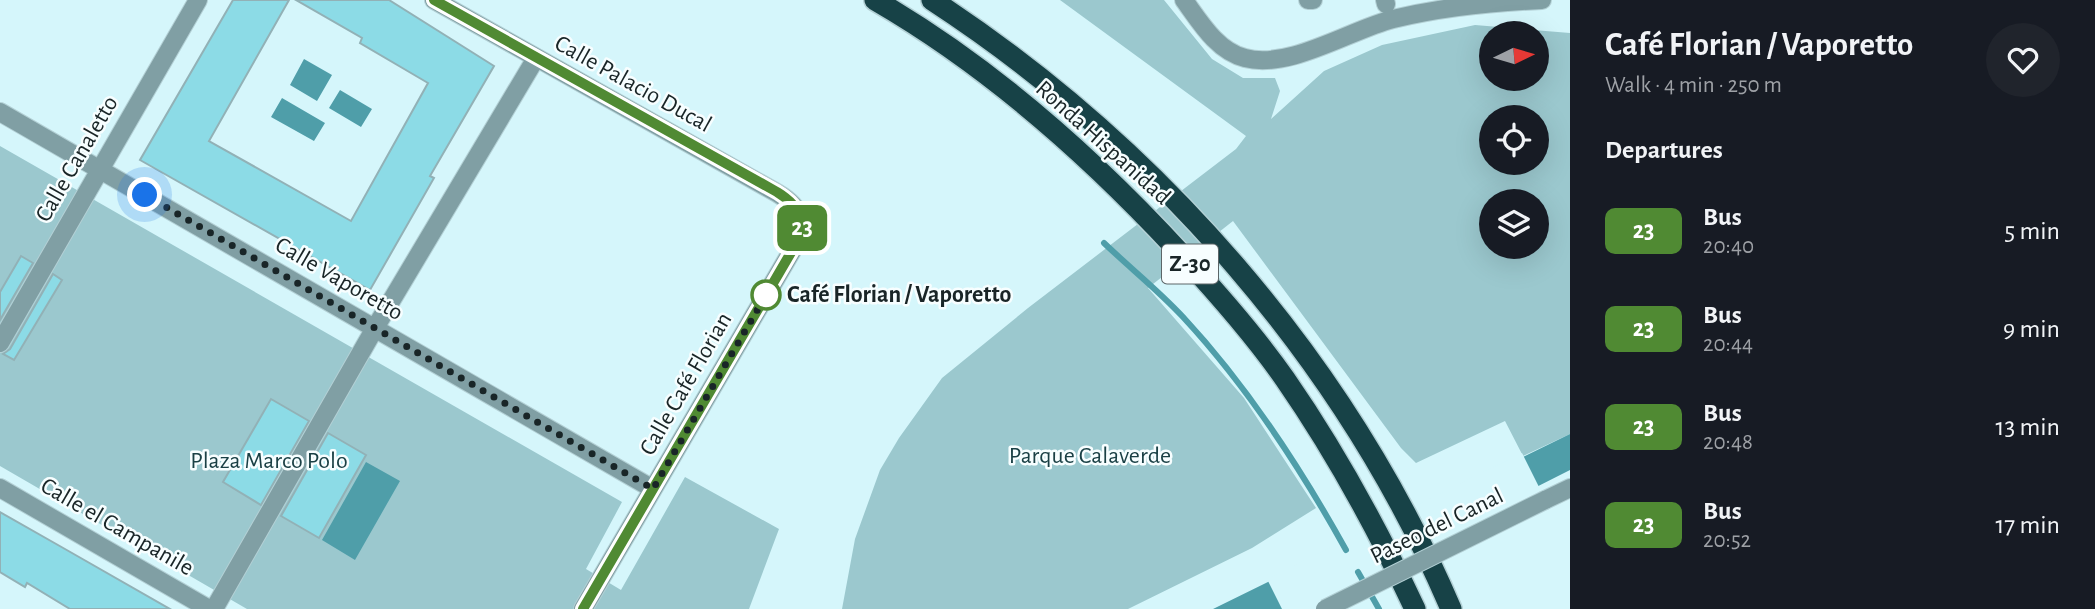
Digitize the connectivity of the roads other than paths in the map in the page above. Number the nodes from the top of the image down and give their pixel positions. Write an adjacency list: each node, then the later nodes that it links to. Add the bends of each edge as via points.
1 (198, 0): 10 (street, Calle Canaletto)
2 (434, 0): 8 (street, Calle Palacio Ducal)
3 (875, 0): 20 (highway, Ronda Hispanidad / Z-30, via 967,60 1049,126 1122,190 1214,291 1284,378 1384,542)
4 (932, 0): 21 (highway, Ronda Hispanidad / Z-30, via 1077,106 1149,173 1235,267 1309,358 1382,472)
5 (1184, 0): 7 (street, via 1221,45 1256,60 1287,57)
6 (1542, 0): 7 (street)
7 (1427, 6)
8 (536, 58): 11 (street, Calle Palacio Ducal, via 777,192 795,204); 12 (street)
9 (0, 112): 10 (street, Calle Vaporetto)
10 (99, 169): 12 (street, Calle Vaporetto); 13 (street, Calle Canaletto)
11 (802, 218): 16 (street, Calle Café Florian, via 793,249)
12 (374, 328): 16 (street, Calle Vaporetto); 17 (street)
13 (0, 343)
14 (0, 488): 17 (street, Calle el Campanile)
15 (1570, 488): 19 (street, Paseo del Canal, bridge)
16 (653, 489): 18 (street, Calle Café Florian)
17 (212, 609)
18 (583, 609)
19 (1325, 609)
20 (1415, 609)
21 (1451, 609)

